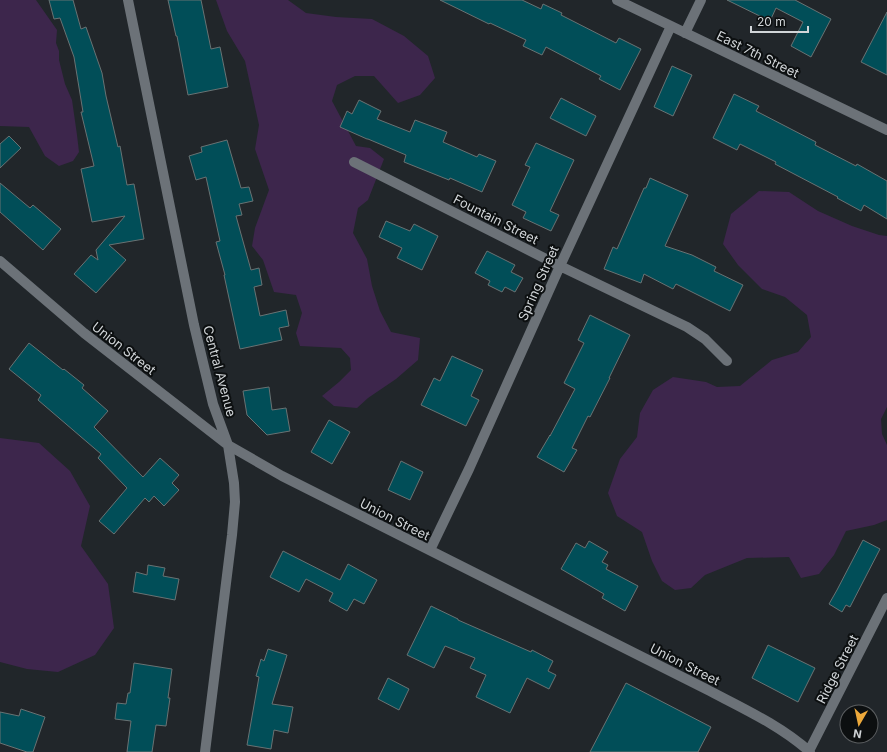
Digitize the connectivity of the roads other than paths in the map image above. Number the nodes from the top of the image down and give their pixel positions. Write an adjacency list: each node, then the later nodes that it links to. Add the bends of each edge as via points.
1 (128, 0): 11 (street, Central Avenue, via 194,325 212,397)
2 (617, 0): 4 (street, East 7th Street)
3 (701, 0): 5 (street)
4 (671, 26): 5 (street, East 7th Street); 9 (street, Spring Street)
5 (685, 33): 6 (street, East 7th Street)
6 (887, 130)
7 (354, 162): 9 (street, Fountain Street)
8 (0, 261): 11 (street, Union Street, via 84,333)
9 (560, 266): 10 (street, Fountain Street, via 687,327 705,338); 12 (street, Spring Street)
10 (727, 361)
11 (228, 446): 12 (street, Union Street); 14 (street, Central Avenue, via 235,502)
12 (430, 550): 15 (street, Union Street, via 774,725)
13 (887, 598): 15 (street, Ridge Street)
14 (205, 752)
15 (810, 752)

